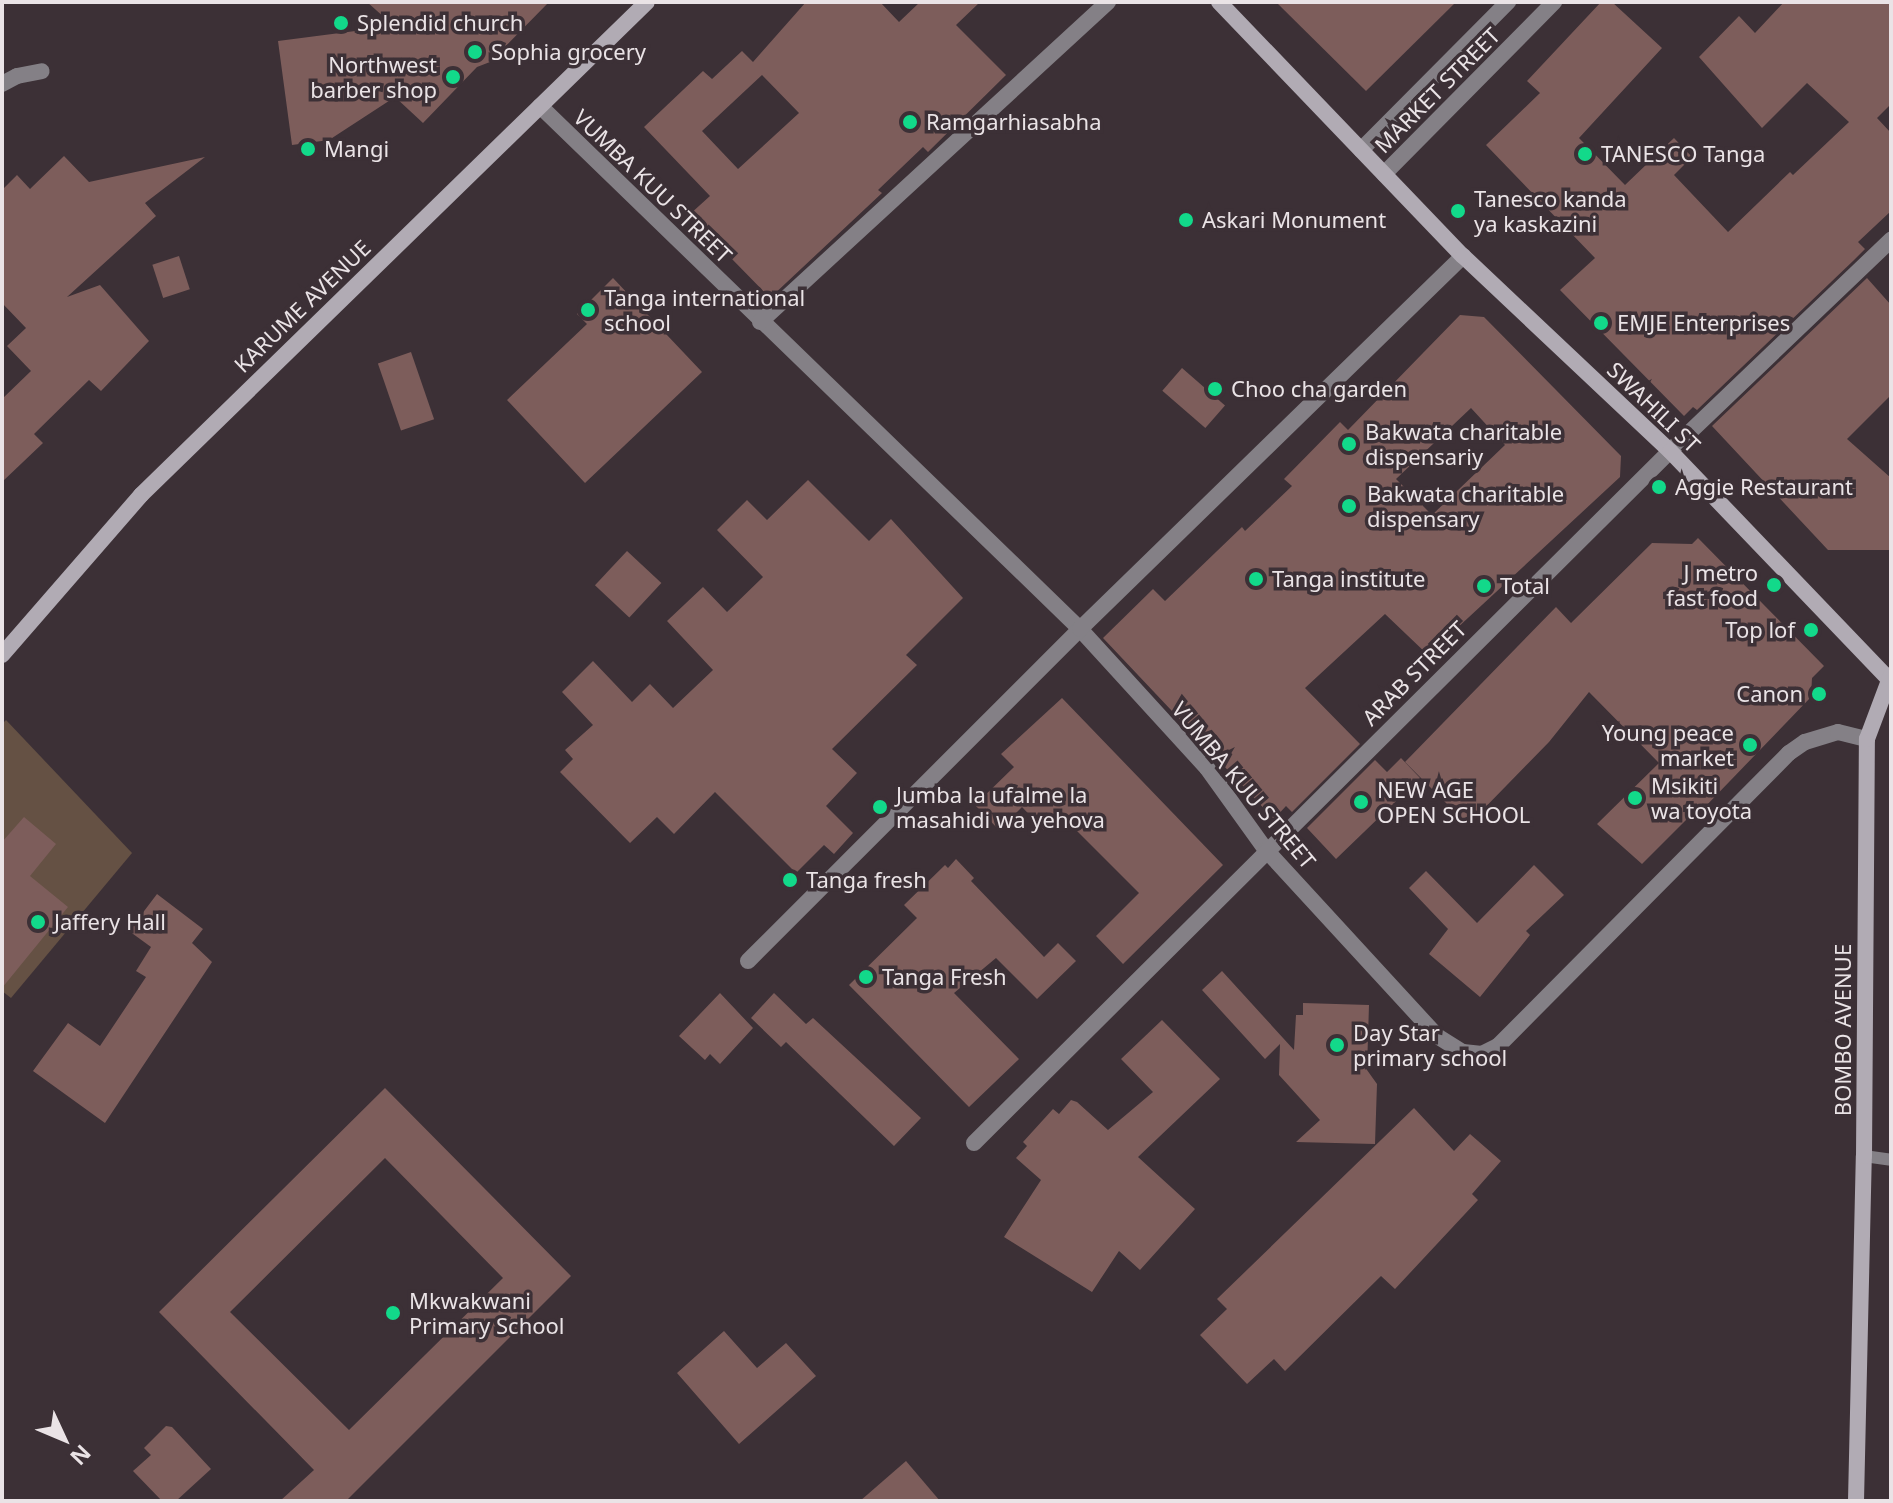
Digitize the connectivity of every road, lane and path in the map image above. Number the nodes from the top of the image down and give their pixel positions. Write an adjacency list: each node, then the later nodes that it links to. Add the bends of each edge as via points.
1 (647, 2): 8 (street, KARUME AVENUE)
2 (1108, 2): 13 (street)
3 (1219, 2): 9 (street, SWAHILI ST)
4 (1508, 2): 9 (street, MARKET STREET)
5 (1554, 2): 10 (street, MARKET STREET)
6 (42, 71): 7 (street)
7 (2, 84)
8 (540, 106): 13 (street, VUMBA KUU STREET); 16 (street, KARUME AVENUE, via 141,495)
9 (1361, 150): 10 (street, SWAHILI ST)
10 (1384, 174): 12 (street, SWAHILI ST)
11 (1891, 240): 14 (street, ARAB STREET)
12 (1463, 256): 14 (street, SWAHILI ST); 15 (street)
13 (760, 322): 15 (street, VUMBA KUU STREET)
14 (1670, 451): 17 (street, SWAHILI ST); 19 (street, ARAB STREET)
15 (1080, 629): 19 (street, VUMBA KUU STREET, via 1207,768); 20 (street)
16 (2, 655)
17 (1890, 676): 18 (street, BOMBO AVENUE)
18 (1867, 739): 19 (street, VUMBA KUU STREET, via 1838,732 1789,753 1498,1046 1482,1054 1463,1052 1437,1036); 22 (street, BOMBO AVENUE)
19 (1266, 850): 21 (street, ARAB STREET)
20 (748, 961)
21 (974, 1143)
22 (1864, 1156): 23 (lane); 24 (street, BOMBO AVENUE)
23 (1891, 1160)
24 (1856, 1501)

